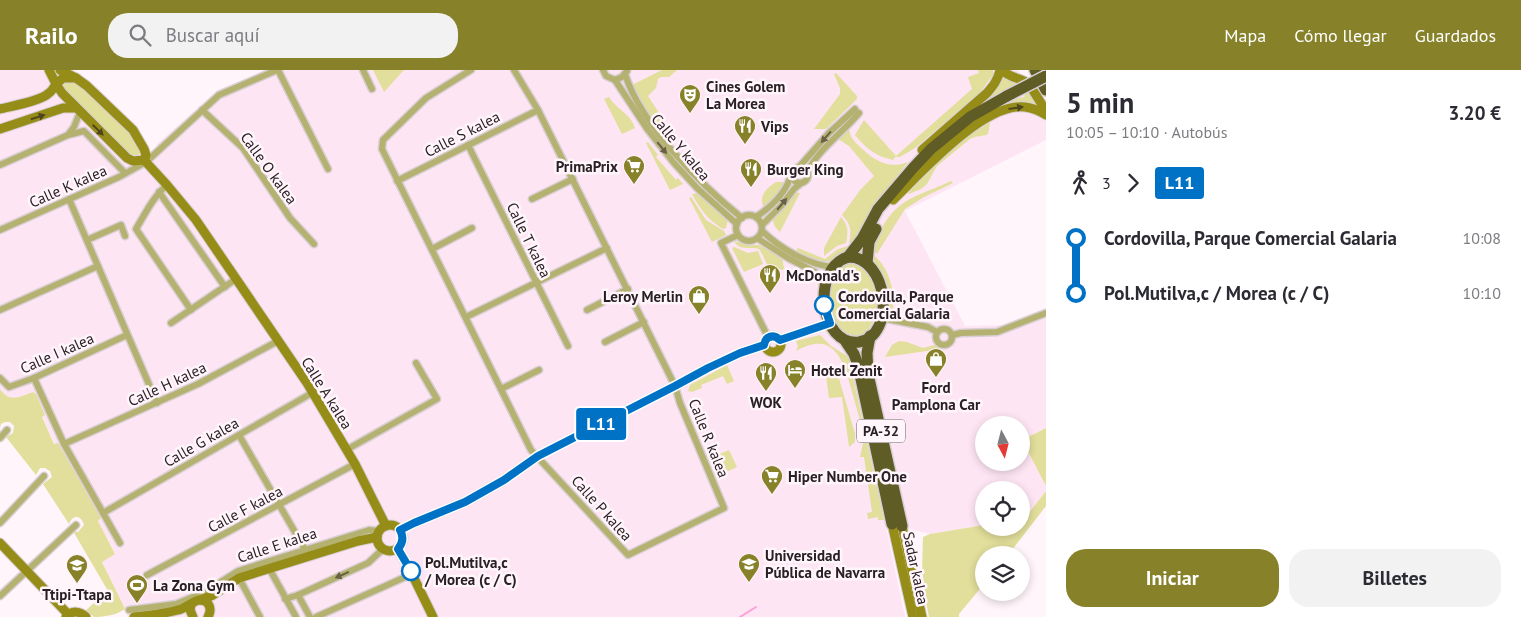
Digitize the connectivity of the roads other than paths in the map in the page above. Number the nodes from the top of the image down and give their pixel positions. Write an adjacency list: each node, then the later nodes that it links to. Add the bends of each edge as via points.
1 (49, 70): 15 (street)
2 (60, 70): 12 (street)
3 (277, 70): 21 (street, via 219,95); 32 (street)
4 (363, 70): 16 (street)
5 (471, 70): 37 (street, Calle P kalea, via 426,98 383,140 382,149)
6 (514, 70): 22 (street, Calle R kalea)
7 (603, 70): 13 (street, Calle Y kalea, via 606,76)
8 (1001, 70): 23 (street, via 1029,84); 28 (street, via 987,93)
9 (1035, 70): 17 (highway)
10 (626, 72): 13 (street); 46 (street, Calle Y kalea, via 640,106 664,139 703,184)
11 (1046, 76): 18 (highway, bridge)
12 (76, 78): 15 (street, via 63,78); 29 (street, via 133,130 144,149)
13 (615, 80): 47 (street, Calle Y kalea, one-way to 47, via 674,163)
14 (1046, 80): 18 (highway, bridge)
15 (56, 84): 19 (street, via 45,96); 20 (street)
16 (372, 89)
17 (1046, 90)
18 (1008, 97): 43 (highway, via 951,136 916,170); 44 (highway, via 970,117 931,149)
19 (0, 109)
20 (78, 110): 25 (street, one-way to 20, via 64,108); 26 (street, via 74,127); 29 (street, one-way to 29, via 127,158)
21 (202, 110): 29 (street); 55 (street, Calle O kalea, via 243,148 290,218)
22 (538, 110): 27 (street, Calle S kalea); 36 (street, Calle R kalea)
23 (1046, 111)
24 (1046, 115): 43 (street, one-way to 24, via 919,173 986,118 1024,107)
25 (0, 129)
26 (68, 135): 30 (street); 34 (street, via 84,130)
27 (468, 145): 37 (street, Calle S kalea); 63 (street, Calle T kalea)
28 (922, 150): 44 (highway, via 886,193)
29 (145, 161): 34 (street, Calle K kalea); 39 (street, Calle A kalea)
30 (0, 165)
31 (800, 166): 33 (street); 33 (street, one-way to 31, via 857,111 829,133); 35 (street)
32 (328, 169)
33 (807, 172): 38 (street, via 806,179)
34 (125, 173): 41 (street, Calle K kalea)
35 (791, 175): 38 (street, via 794,181); 45 (street, via 788,185 776,200)
36 (573, 179): 42 (street); 56 (street, Calle R kalea)
37 (398, 181): 57 (street, Calle P kalea)
38 (801, 182): 49 (street, one-way to 38)
39 (167, 185): 40 (street); 62 (street, Calle A kalea, via 196,220)
40 (159, 192): 64 (street); 68 (street, via 136,229)
41 (69, 199): 50 (street, Calle K kalea); 54 (street)
42 (532, 199)
43 (893, 200): 59 (highway, via 869,242)
44 (878, 209): 58 (highway)
45 (756, 217): 46 (street); 49 (street)
46 (742, 218): 47 (street)
47 (737, 224): 51 (street)
48 (472, 228): 57 (street)
49 (762, 228): 53 (street); 61 (street, via 769,238 799,257)
50 (0, 230)
51 (738, 235): 53 (street, via 745,240); 82 (street, via 721,243)
52 (125, 236): 54 (street, via 121,225)
53 (757, 238): 65 (street, via 815,272)
54 (87, 240): 60 (street)
55 (314, 244)
56 (607, 248): 63 (street); 66 (street, Calle R kalea)
57 (432, 249): 71 (street, Calle P kalea)
58 (848, 257): 59 (highway); 61 (highway)
59 (867, 263): 72 (highway, via 881,287)
60 (98, 266): 67 (street); 77 (street)
61 (832, 267): 65 (highway)
62 (236, 279): 64 (street); 81 (street, Calle A kalea)
63 (536, 283): 71 (street); 85 (street, Calle T kalea)
64 (225, 286): 68 (street)
65 (824, 287): 75 (highway)
66 (628, 289): 69 (street); 73 (street, Calle R kalea)
67 (0, 310)
68 (191, 310): 74 (street)
69 (587, 310)
70 (1046, 313): 78 (street, via 997,332)
71 (466, 317): 91 (street, Calle P kalea)
72 (882, 318): 76 (street, via 928,327); 79 (highway, PA-32)
73 (644, 322): 83 (street); 90 (street, Calle R kalea)
74 (171, 323)
75 (830, 323): 80 (street); 84 (highway)
76 (937, 332): 78 (street, via 946,330); 78 (street, via 936,340 942,345 950,343)
77 (127, 335): 89 (street, Calle I kalea); 93 (street)
78 (952, 335)
79 (870, 336): 84 (highway, via 857,342); 107 (highway, PA-32 / PA-32, via 868,374)
80 (780, 340): 82 (street, via 774,336); 82 (street, via 780,348 774,353 767,350)
81 (278, 341): 92 (street, Calle A kalea); 93 (street, Calle H kalea)
82 (766, 341): 90 (street)
83 (605, 342)
84 (846, 342): 107 (highway, PA-32, via 858,365)
85 (568, 346)
86 (416, 363): 98 (street, via 437,399)
87 (539, 370): 91 (street)
88 (0, 378): 89 (street, Calle I kalea, via 9,387)
89 (34, 378): 97 (street)
90 (675, 386): 99 (street); 103 (street, Calle R kalea)
91 (501, 389): 99 (street, Calle P kalea)
92 (312, 393): 95 (street, Calle G kalea); 98 (street, Calle A kalea)
93 (158, 403): 97 (street, Calle H kalea)
94 (7, 430): 96 (street)
95 (239, 435): 102 (street); 104 (street, Calle G kalea)
96 (0, 438)
97 (64, 444): 104 (street)
98 (346, 450): 100 (street, Calle A kalea)
99 (538, 456): 103 (street, Calle P kalea, via 628,555); 108 (street, via 465,502)
100 (354, 464): 102 (street, Calle F kalea); 109 (street, Calle A kalea)
101 (44, 476): 105 (street)
102 (281, 505): 114 (street); 118 (street, Calle F kalea)
103 (724, 508)
104 (103, 513): 111 (street)
105 (0, 523)
106 (76, 525): 116 (street)
107 (897, 525): 135 (street, Sadar kalea); 136 (street, Sadar kalea)
108 (400, 530): 109 (street, via 394,526); 113 (street, via 403,538)
109 (381, 531): 112 (street, via 379,546); 114 (street)
110 (0, 542): 116 (street)
111 (120, 543)
112 (382, 549): 113 (street); 120 (street, one-way to 120, via 368,563)
113 (398, 549): 117 (street)
114 (307, 553): 115 (street); 127 (street, Calle E kalea, via 238,571 205,592 176,604)
115 (269, 568): 119 (street); 123 (street)
116 (28, 570): 122 (street); 128 (street)
117 (412, 574): 133 (street); 134 (street)
118 (147, 575)
119 (239, 578): 121 (street); 130 (street, Calle E kalea)
120 (298, 594): 123 (street); 132 (street)
121 (213, 595): 124 (street); 126 (street)
122 (0, 596)
123 (285, 599): 131 (street)
124 (201, 600): 125 (street, via 196,601); 126 (street, via 206,602)
125 (192, 612): 127 (street)
126 (211, 612)
127 (132, 614)
128 (67, 616): 129 (street, via 78,612)
129 (86, 617)
130 (260, 617)
131 (296, 617)
132 (310, 617)
133 (316, 617)
134 (433, 617)
135 (913, 617)
136 (922, 617)

